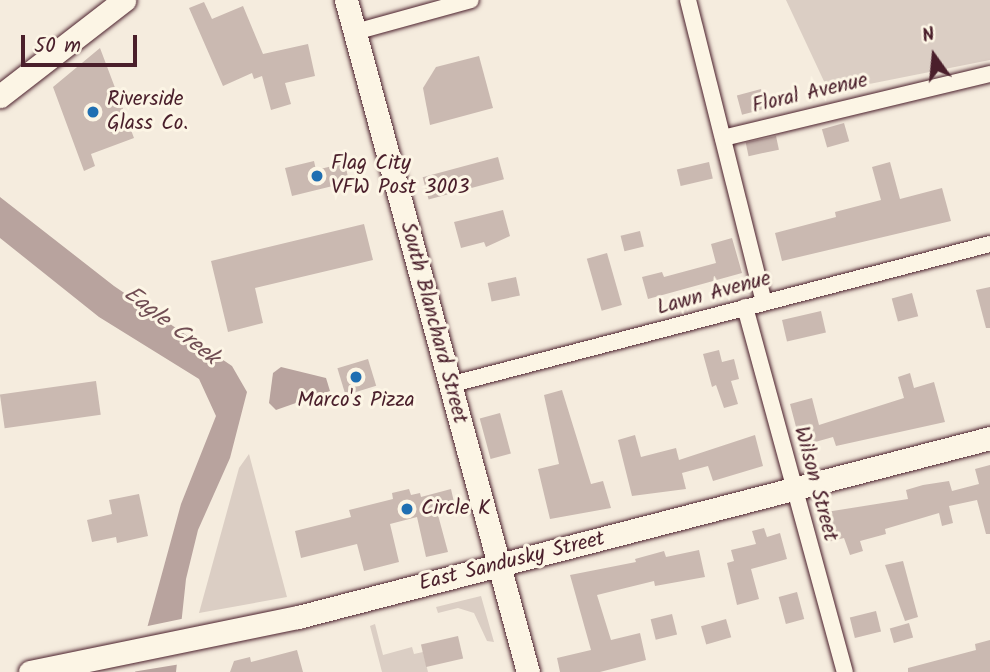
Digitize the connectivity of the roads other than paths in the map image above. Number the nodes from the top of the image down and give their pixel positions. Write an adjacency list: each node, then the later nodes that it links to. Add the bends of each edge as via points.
1 (124, 0): 7 (main road)
2 (346, 0): 5 (main road, South Blanchard Street)
3 (471, 0): 5 (street)
4 (688, 0): 8 (street)
5 (355, 32): 12 (main road, South Blanchard Street)
6 (990, 74): 8 (street, Floral Avenue)
7 (0, 96)
8 (723, 138): 10 (street)
9 (990, 244): 10 (street, Lawn Avenue)
10 (764, 303): 11 (street, Lawn Avenue)
11 (745, 307): 12 (street, Lawn Avenue); 14 (street, Wilson Street)
12 (449, 385): 15 (main road, South Blanchard Street)
13 (990, 438): 14 (main road, East Sandusky Street)
14 (795, 489): 15 (main road, East Sandusky Street); 18 (street, Wilson Street)
15 (498, 565): 16 (main road, East Sandusky Street, via 190,641); 17 (main road, South Blanchard Street)
16 (30, 672)
17 (528, 672)
18 (845, 672)

